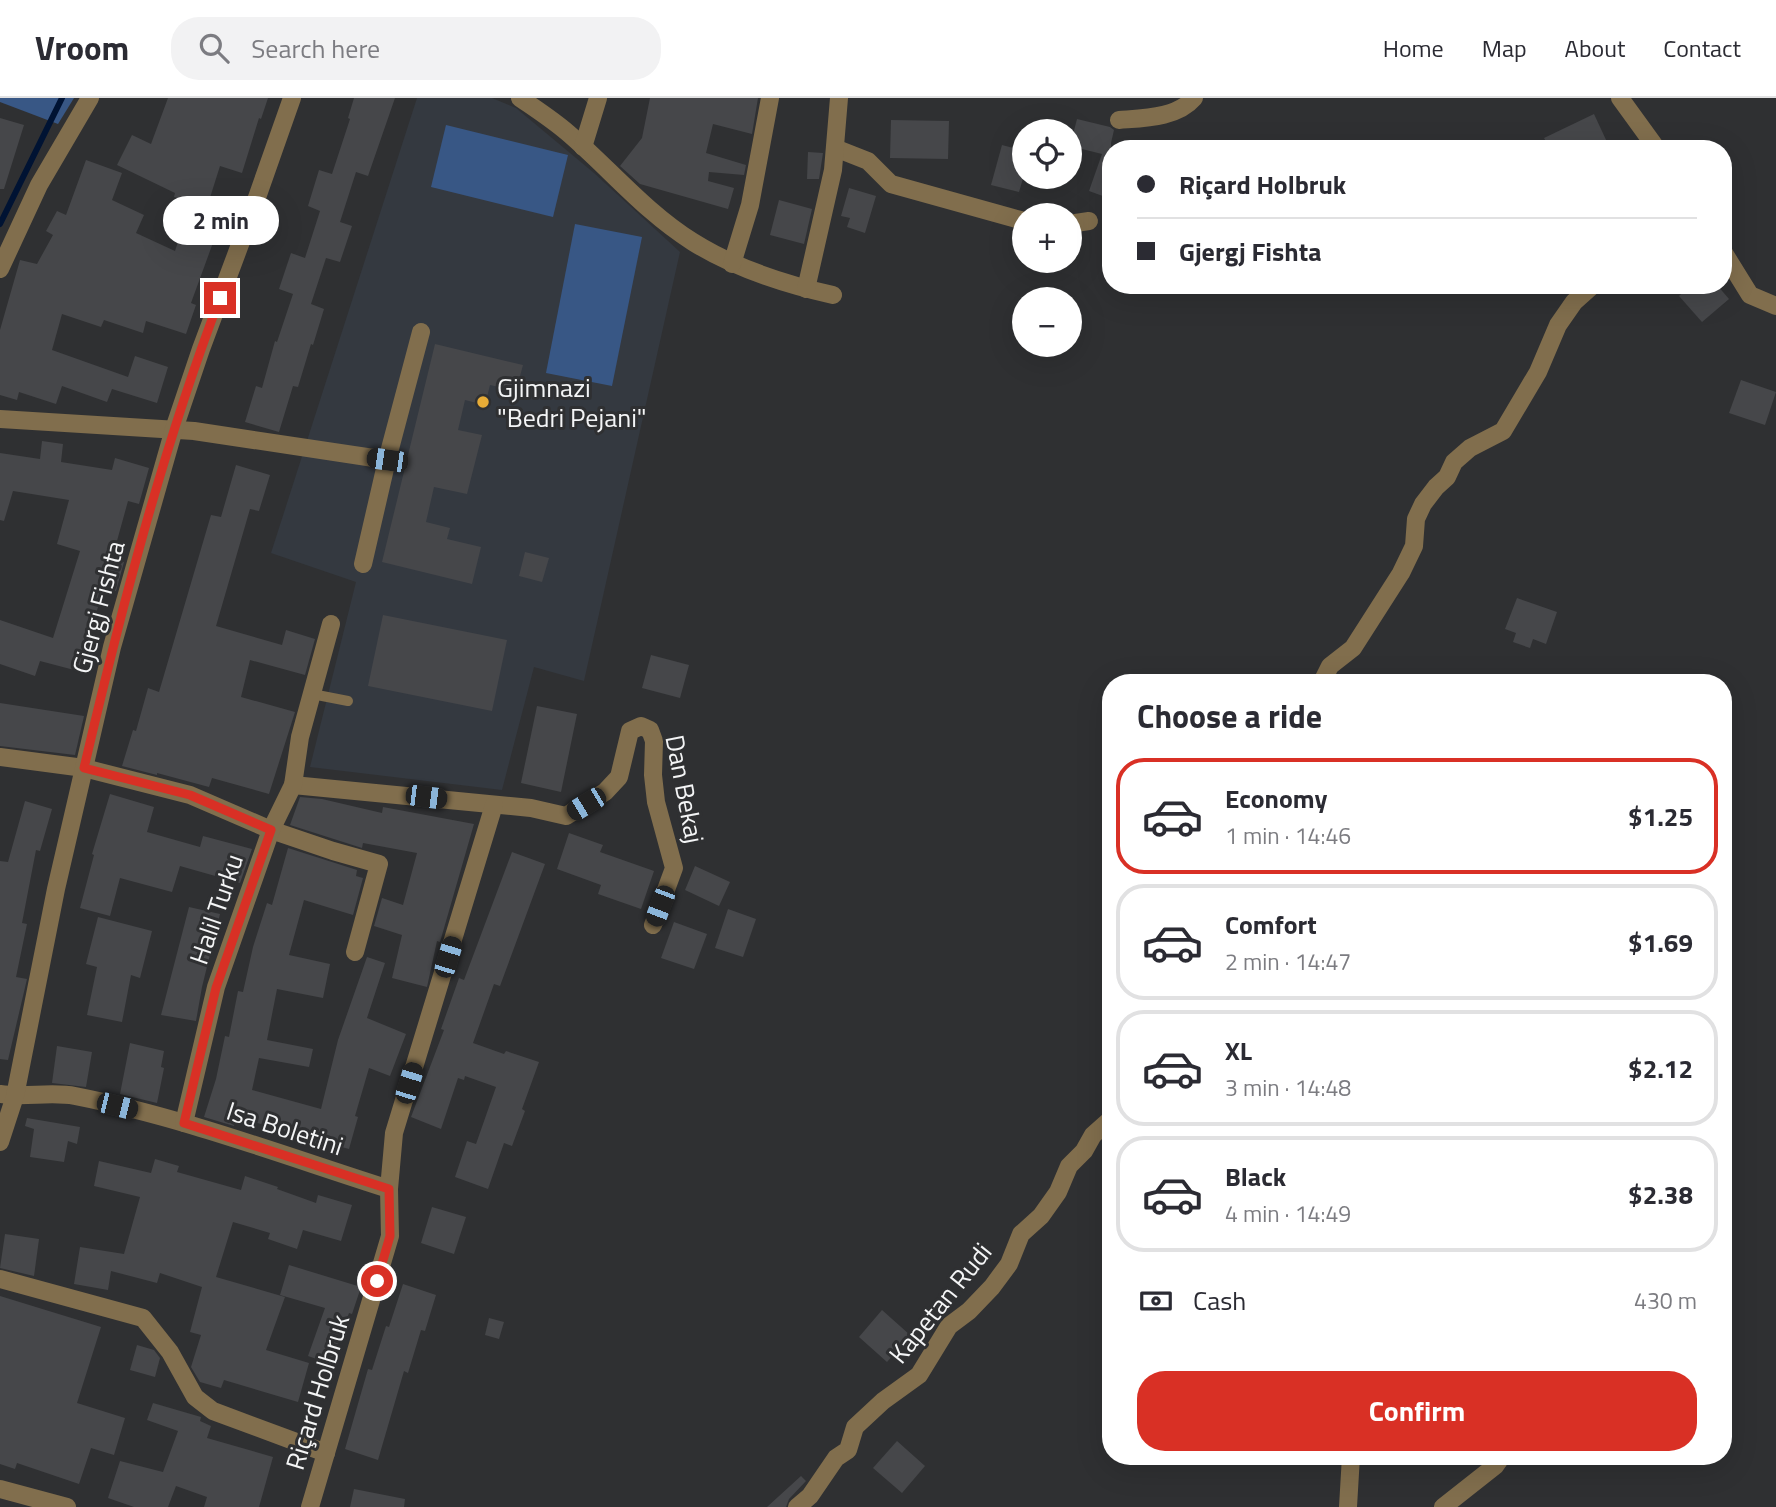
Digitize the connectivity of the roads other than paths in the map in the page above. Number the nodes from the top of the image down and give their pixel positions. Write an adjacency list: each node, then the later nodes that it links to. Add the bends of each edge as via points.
1 (90, 98): 18 (street, via 39,184)
2 (292, 98): 25 (street, Gjergj Fishta)
3 (520, 98): 11 (street)
4 (598, 98): 11 (street)
5 (770, 98): 16 (street, via 750,205)
6 (839, 98): 12 (street)
7 (1194, 98): 9 (street, via 1175,111)
8 (1620, 98): 10 (street)
9 (1119, 120)
10 (1650, 140)
11 (583, 147): 16 (street, via 639,202 692,242)
12 (835, 148): 13 (street, via 868,161 891,184); 19 (street)
13 (1012, 218)
14 (1089, 221): 15 (street)
15 (1082, 222)
16 (732, 264): 19 (street)
17 (1732, 266): 22 (street, via 1750,295)
18 (0, 269)
19 (806, 289): 21 (street)
20 (1583, 294): 29 (street, via 1558,325 1538,372 1503,430 1454,461 1447,477 1423,504 1416,519 1414,546 1395,585 1353,648)
21 (833, 295)
22 (1776, 306)
23 (421, 332): 26 (street)
24 (0, 419): 25 (street)
25 (174, 429): 26 (street); 33 (street, Gjergj Fishta, via 112,648)
26 (387, 460): 27 (street)
27 (363, 564)
28 (331, 624): 30 (street)
29 (1326, 674)
30 (312, 694): 31 (lane); 34 (street)
31 (348, 701)
32 (0, 757): 33 (street)
33 (84, 768): 36 (street, via 190,795); 39 (street, Gjergj Fishta)
34 (293, 785): 35 (street, Dan Bekaj); 36 (street)
35 (494, 805): 37 (street, Dan Bekaj, via 566,816 605,792 619,777 631,732 641,726 650,730 656,802 674,868); 43 (street, Riçard Holbruk, via 394,1133)
36 (271, 830): 38 (street, Halil Turku, via 379,864); 40 (street, Halil Turku, via 216,988)
37 (653, 925)
38 (355, 952)
39 (8, 1095): 40 (street, Isa Boletini, via 71,1095); 42 (street, Gjergj Fishta)
40 (184, 1123): 43 (street, Isa Boletini)
41 (1102, 1127): 51 (street, Kapetan Rudi, via 1069,1166 1041,1216 1021,1234 1009,1264 992,1287 949,1326 919,1375 855,1427 848,1450 836,1458)
42 (0, 1142)
43 (389, 1189): 45 (street, Riçard Holbruk, via 390,1236)
44 (0, 1279): 45 (street, via 143,1318 170,1352 195,1397 213,1411)
45 (327, 1452): 50 (street, Riçard Holbruk)
46 (1350, 1465): 52 (street)
47 (1495, 1465): 53 (street)
48 (0, 1489): 49 (street)
49 (67, 1507)
50 (310, 1507)
51 (797, 1507)
52 (1348, 1507)
53 (1443, 1507)

